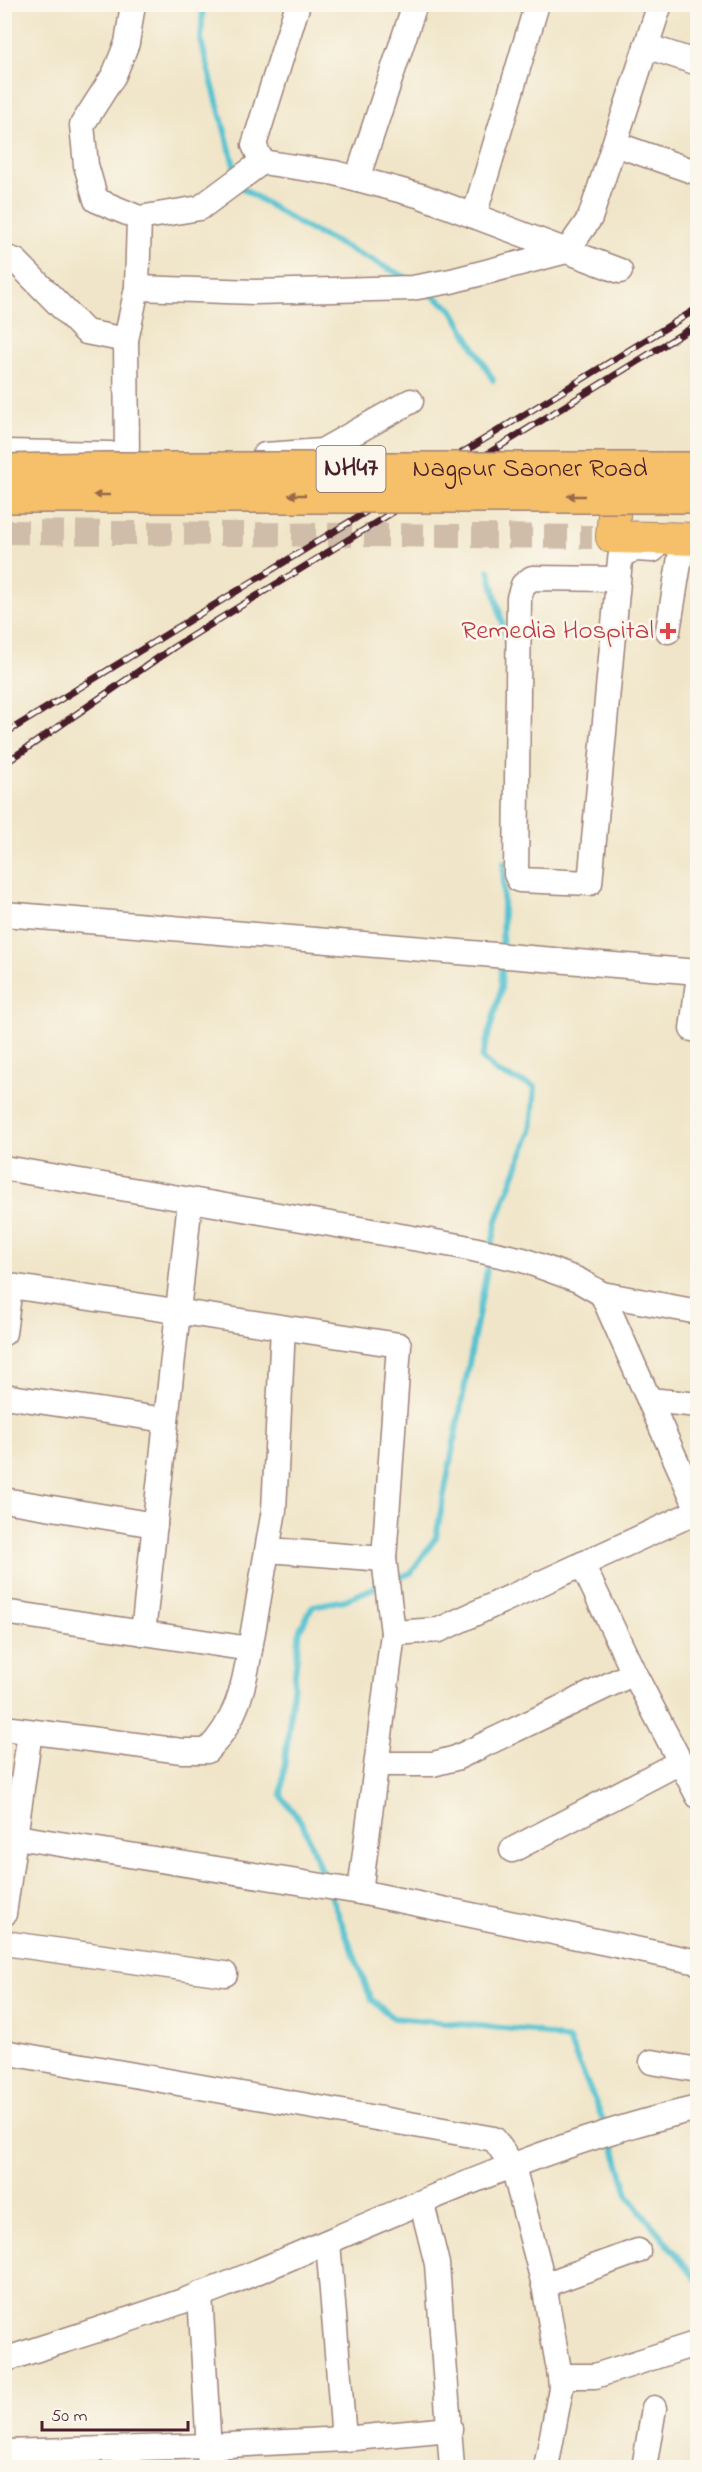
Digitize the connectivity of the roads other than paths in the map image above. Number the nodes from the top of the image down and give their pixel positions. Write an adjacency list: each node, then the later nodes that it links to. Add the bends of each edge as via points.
1 (133, 4): 13 (street, via 127,43 82,125 86,165 96,200)
2 (298, 4): 9 (street, via 254,145)
3 (415, 4): 11 (street)
4 (537, 4): 12 (street)
5 (660, 4): 6 (street)
6 (646, 46): 7 (street); 8 (street)
7 (698, 63)
8 (615, 144): 10 (street); 14 (street, via 590,218)
9 (262, 162): 11 (street); 13 (street, via 201,208)
10 (698, 173)
11 (357, 179): 12 (street, via 421,196)
12 (474, 216): 14 (street)
13 (139, 218): 17 (street)
14 (567, 251): 16 (street); 17 (street, via 422,286 255,292)
15 (4, 256): 18 (street, via 16,261 86,332)
16 (620, 271)
17 (137, 288): 18 (street)
18 (126, 340): 21 (street)
19 (411, 401): 21 (street, via 322,451 263,455)
20 (4, 452): 21 (street)
21 (127, 454)
22 (698, 456): 27 (main road, via 629,456 619,462 602,537)
23 (698, 469): 24 (highway, Nagpur Saoner Road / NH47, bridge)
24 (4, 471)
25 (4, 496): 26 (highway, Nagpur Saoner Road / NH47, one-way to 25, bridge)
26 (698, 496)
27 (692, 547): 28 (street, via 626,551 621,554); 29 (street)
28 (618, 579): 28 (street, via 590,883 519,880 519,598 523,585 532,579)
29 (668, 631)
30 (4, 914): 31 (street)
31 (698, 972)
32 (698, 982): 33 (street, via 692,1029)
33 (698, 1030)
34 (4, 1168): 35 (street)
35 (190, 1201): 37 (street, via 523,1260 578,1280); 38 (street)
36 (7, 1286): 38 (street); 41 (street)
37 (602, 1294): 39 (street); 43 (street)
38 (176, 1311): 40 (street); 45 (street)
39 (698, 1312)
40 (283, 1328): 49 (street, via 274,1509); 50 (street, via 399,1345)
41 (4, 1333)
42 (4, 1396): 45 (street)
43 (650, 1400): 44 (street); 47 (street)
44 (698, 1405)
45 (165, 1420): 48 (street)
46 (4, 1500): 48 (street)
47 (698, 1511): 51 (street)
48 (155, 1525): 54 (street)
49 (268, 1550): 50 (street); 55 (street)
50 (384, 1559): 53 (street)
51 (582, 1564): 53 (street, via 439,1630); 56 (street)
52 (4, 1612): 54 (street)
53 (391, 1622): 60 (street)
54 (142, 1633): 55 (street)
55 (250, 1649): 58 (street, via 243,1691 221,1737 207,1751)
56 (634, 1673): 59 (street); 60 (street, via 456,1758 433,1764)
57 (4, 1728): 58 (street)
58 (30, 1732): 62 (street)
59 (680, 1762): 61 (street); 63 (street)
60 (378, 1764): 64 (street)
61 (698, 1796)
62 (10, 1835): 64 (street); 65 (street)
63 (512, 1850)
64 (360, 1892): 67 (street)
65 (4, 1914)
66 (4, 1944): 68 (street)
67 (698, 1962)
68 (225, 1974)
69 (4, 2052): 73 (street, via 494,2139)
70 (652, 2062): 71 (street)
71 (698, 2070)
72 (698, 2108): 73 (street, via 645,2120)
73 (513, 2166): 74 (street); 77 (street)
74 (422, 2204): 75 (street); 83 (street, via 437,2264)
75 (328, 2242): 78 (street); 84 (street)
76 (638, 2251): 77 (street)
77 (544, 2285): 81 (street)
78 (200, 2294): 80 (street); 86 (street)
79 (698, 2343): 81 (street, via 595,2376)
80 (4, 2360)
81 (560, 2376): 88 (street)
82 (654, 2408): 89 (street)
83 (450, 2429): 84 (street); 87 (street)
84 (344, 2439): 86 (street)
85 (4, 2452): 86 (street)
86 (210, 2457)
87 (452, 2468)
88 (546, 2468)
89 (644, 2468)

